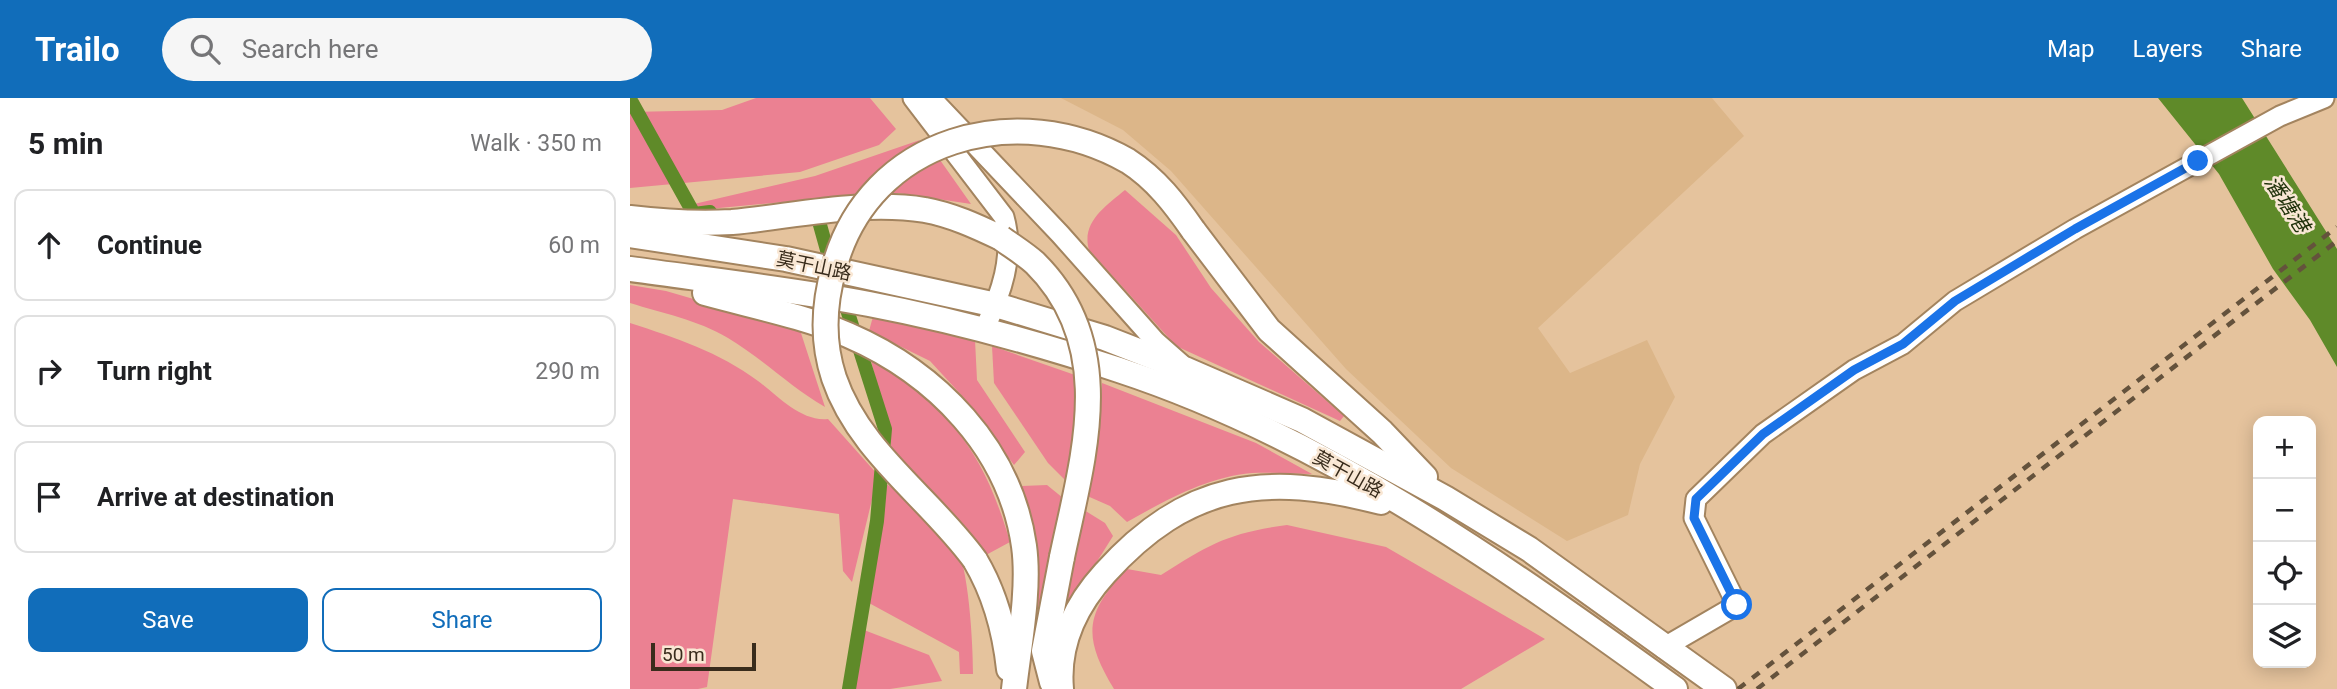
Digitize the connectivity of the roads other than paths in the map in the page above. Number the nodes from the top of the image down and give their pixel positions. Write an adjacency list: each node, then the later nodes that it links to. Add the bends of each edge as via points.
1 (914, 98): 7 (street, via 1003,217 1009,235)
2 (931, 98): 9 (street, 莫干山路)
3 (2324, 98): 12 (street, via 2075,229 1955,301 1903,344 1854,370 1763,434 1696,499 1694,518 1737,605)
4 (630, 218): 14 (highway, bridge, via 731,222 887,207 926,211 965,220 1001,238 1035,263 1069,313 1084,351 1090,389 1085,444 1044,651)
5 (630, 235): 7 (highway, 莫干山路, via 786,258)
6 (630, 270): 8 (highway, 莫干山路, via 869,304); 13 (highway, via 847,335 893,358 958,410 995,459 1012,497 1024,547)
7 (996, 305): 8 (street); 9 (highway, 莫干山路, via 1105,338)
8 (984, 330): 11 (highway, 莫干山路, via 1120,370 1234,415)
9 (1187, 370): 10 (highway, 莫干山路, via 1302,420)
10 (1445, 498): 12 (highway, 莫干山路, via 1529,549); 13 (highway, bridge, via 1382,432 1269,330 1172,199 1129,162 1071,136 1015,127 956,137 912,158 879,187 852,223 837,255 826,309 826,341 833,377 850,416 876,452 951,527 985,576)
11 (1412, 510): 15 (highway, via 1341,492 1279,485 1226,492 1174,512 1146,531 1097,582 1062,646); 16 (highway, 莫干山路)
12 (1663, 648): 17 (highway, 莫干山路)
13 (1013, 689)
14 (1054, 689)
15 (1060, 689)
16 (1675, 689)
17 (1724, 689)

